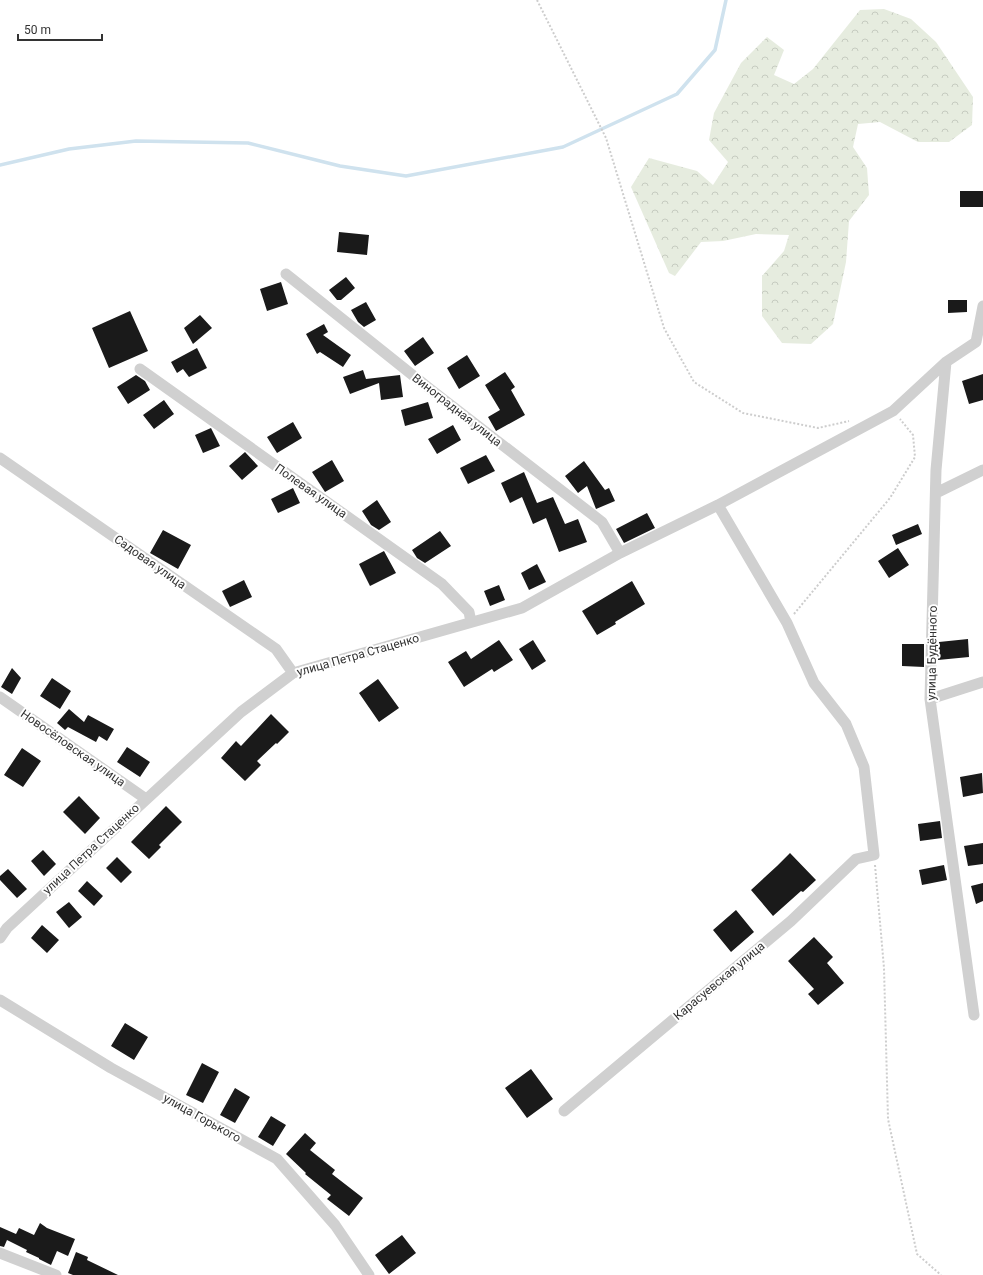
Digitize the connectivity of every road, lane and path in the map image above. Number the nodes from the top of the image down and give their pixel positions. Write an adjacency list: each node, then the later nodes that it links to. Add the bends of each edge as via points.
1 (537, 0): 7 (path, via 606,138 664,328 694,382 743,413 818,428)
2 (286, 274): 12 (street, Виноградная улица, via 602,522)
3 (983, 306): 4 (street, via 976,342)
4 (946, 362): 6 (street, улица Петра Стаценко); 10 (street, улица Будённого)
5 (140, 369): 13 (street, Полевая улица, via 442,584 469,612)
6 (893, 411): 11 (street, улица Петра Стаценко); 14 (path, via 913,435 915,457 890,498)
7 (856, 420)
8 (0, 458): 15 (street, Садовая улица, via 276,649)
9 (983, 470): 10 (street)
10 (936, 493): 18 (street, улица Будённого)
11 (718, 505): 12 (street, улица Петра Стаценко); 14 (street)
12 (620, 553): 13 (street, улица Петра Стаценко, via 522,608)
13 (471, 622): 15 (street, улица Петра Стаценко)
14 (786, 623): 20 (street, via 814,683 846,724 864,767)
15 (293, 673): 19 (street, улица Петра Стаценко, via 241,712)
16 (983, 682): 18 (street)
17 (0, 697): 19 (street, Новосёловская улица)
18 (930, 699): 23 (street, улица Будённого)
19 (146, 799): 21 (street, улица Петра Стаценко, via 7,928)
20 (874, 855): 24 (street, Карасуевская улица, via 856,859 791,921); 28 (path, via 884,968 888,1119 917,1254)
21 (0, 938)
22 (0, 1000): 27 (street, улица Горького, via 111,1068 277,1159 335,1225)
23 (974, 1014)
24 (564, 1111)
25 (0, 1253): 26 (street)
26 (56, 1275)
27 (369, 1275)
28 (941, 1275)

